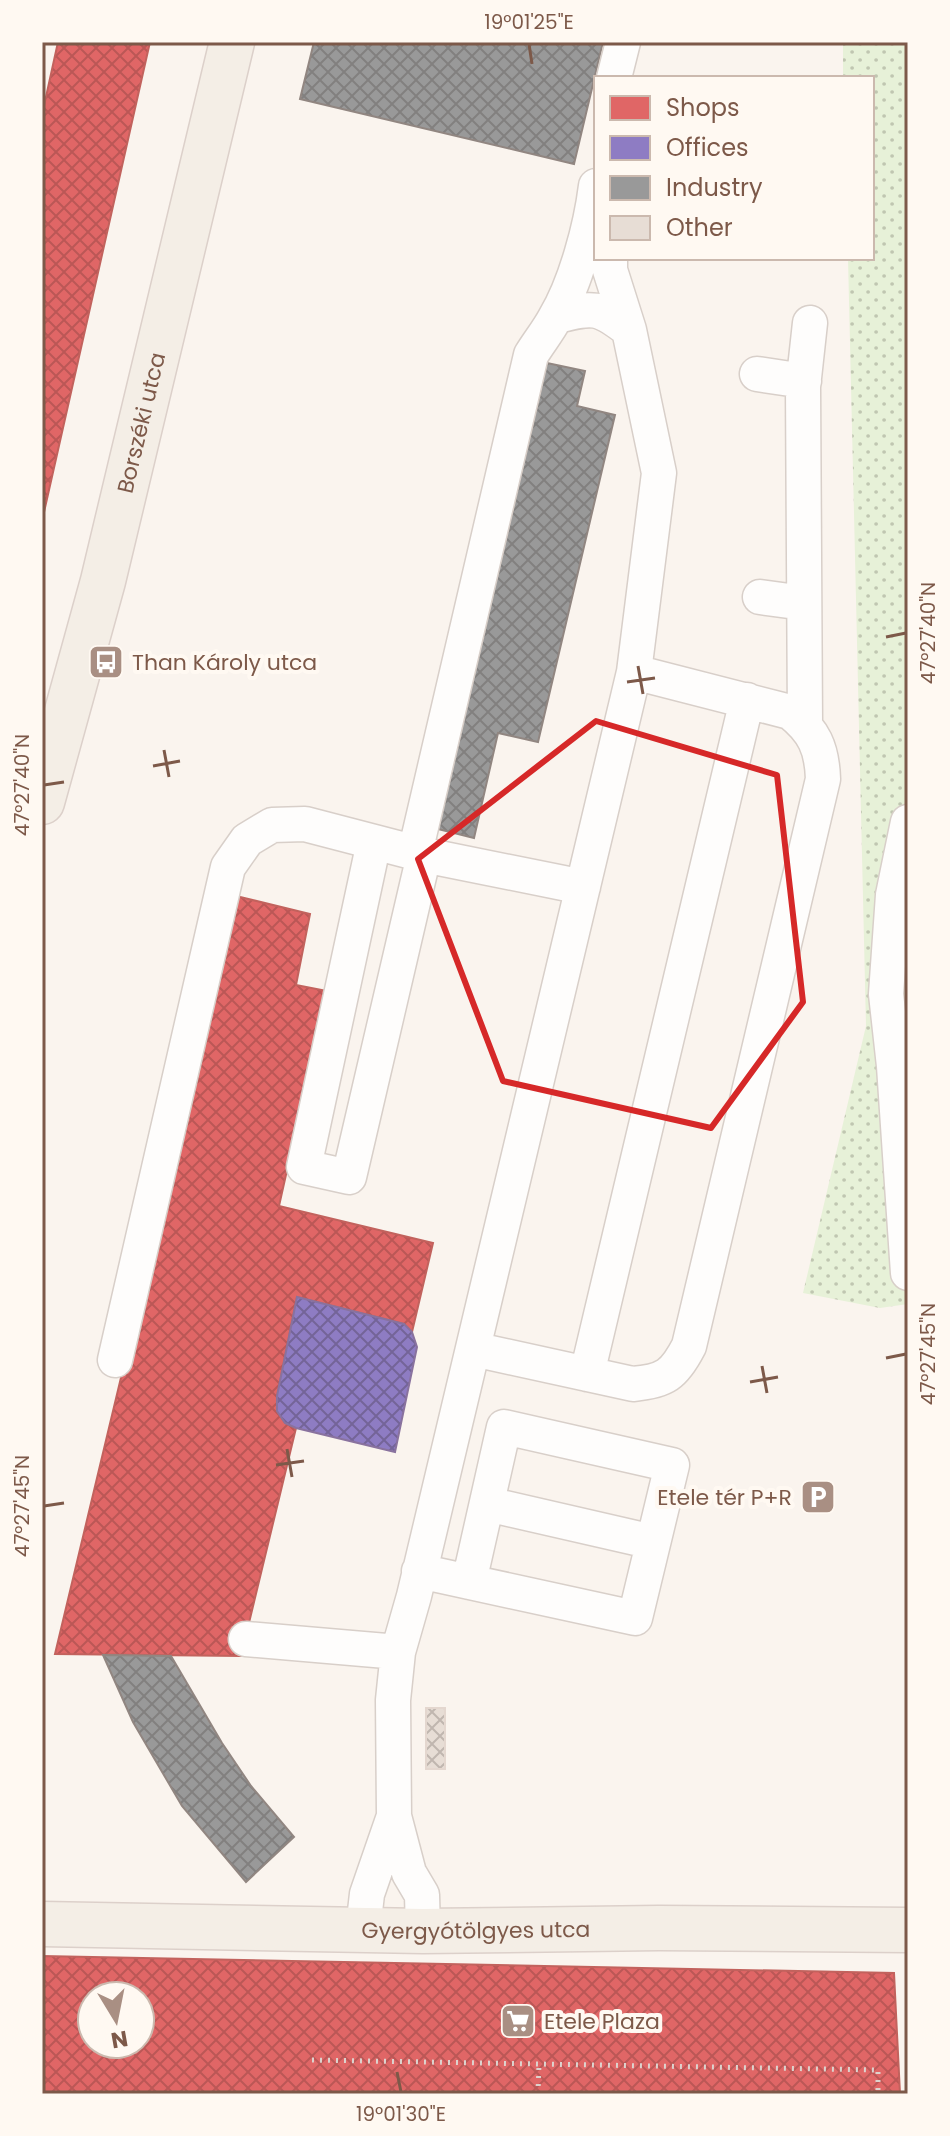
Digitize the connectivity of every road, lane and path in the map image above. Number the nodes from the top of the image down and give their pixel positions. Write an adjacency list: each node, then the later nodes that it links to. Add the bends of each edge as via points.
1 (232, 42): 16 (main road, Borszéki utca, via 103,581)
2 (623, 42): 3 (street)
3 (614, 76)
4 (594, 201): 6 (street)
5 (610, 260): 8 (street)
6 (557, 316): 8 (street, via 603,311); 19 (street, via 531,355)
7 (810, 323): 10 (street)
8 (629, 330): 13 (street, via 659,473)
9 (757, 374): 10 (street)
10 (804, 381): 12 (street)
11 (760, 597): 12 (street)
12 (804, 603): 15 (street)
13 (634, 672): 14 (street); 20 (street)
14 (747, 700): 15 (street, via 790,712); 24 (street)
15 (805, 724): 24 (street, via 816,740 823,779 689,1346 678,1367 658,1382 633,1384)
16 (44, 787)
17 (908, 822): 21 (street, via 893,895 886,994)
18 (374, 842): 19 (street); 19 (street, via 304,1167 349,1177); 23 (street, via 305,824 272,825 247,840 228,867)
19 (420, 854): 20 (street)
20 (583, 887): 22 (street)
21 (908, 1273)
22 (473, 1349): 24 (street); 27 (street)
23 (115, 1360)
24 (587, 1374)
25 (487, 1504): 26 (street); 26 (street, via 504,1427 672,1465); 28 (street)
26 (653, 1542): 28 (street, via 635,1618)
27 (419, 1571): 28 (street); 30 (street)
28 (469, 1582)
29 (246, 1639): 30 (street)
30 (398, 1652): 31 (street)
31 (394, 1816): 33 (street, via 367,1894); 35 (street, via 409,1873 422,1895)
32 (42, 1924): 33 (main road, Gyergyótölgyes utca)
33 (363, 1929): 35 (main road, Gyergyótölgyes utca)
34 (908, 1930): 35 (main road, Gyergyótölgyes utca)
35 (423, 1931)
36 (312, 2060): 37 (path)
37 (539, 2064): 38 (path); 39 (path, via 878,2070)
38 (538, 2094)
39 (878, 2094)

